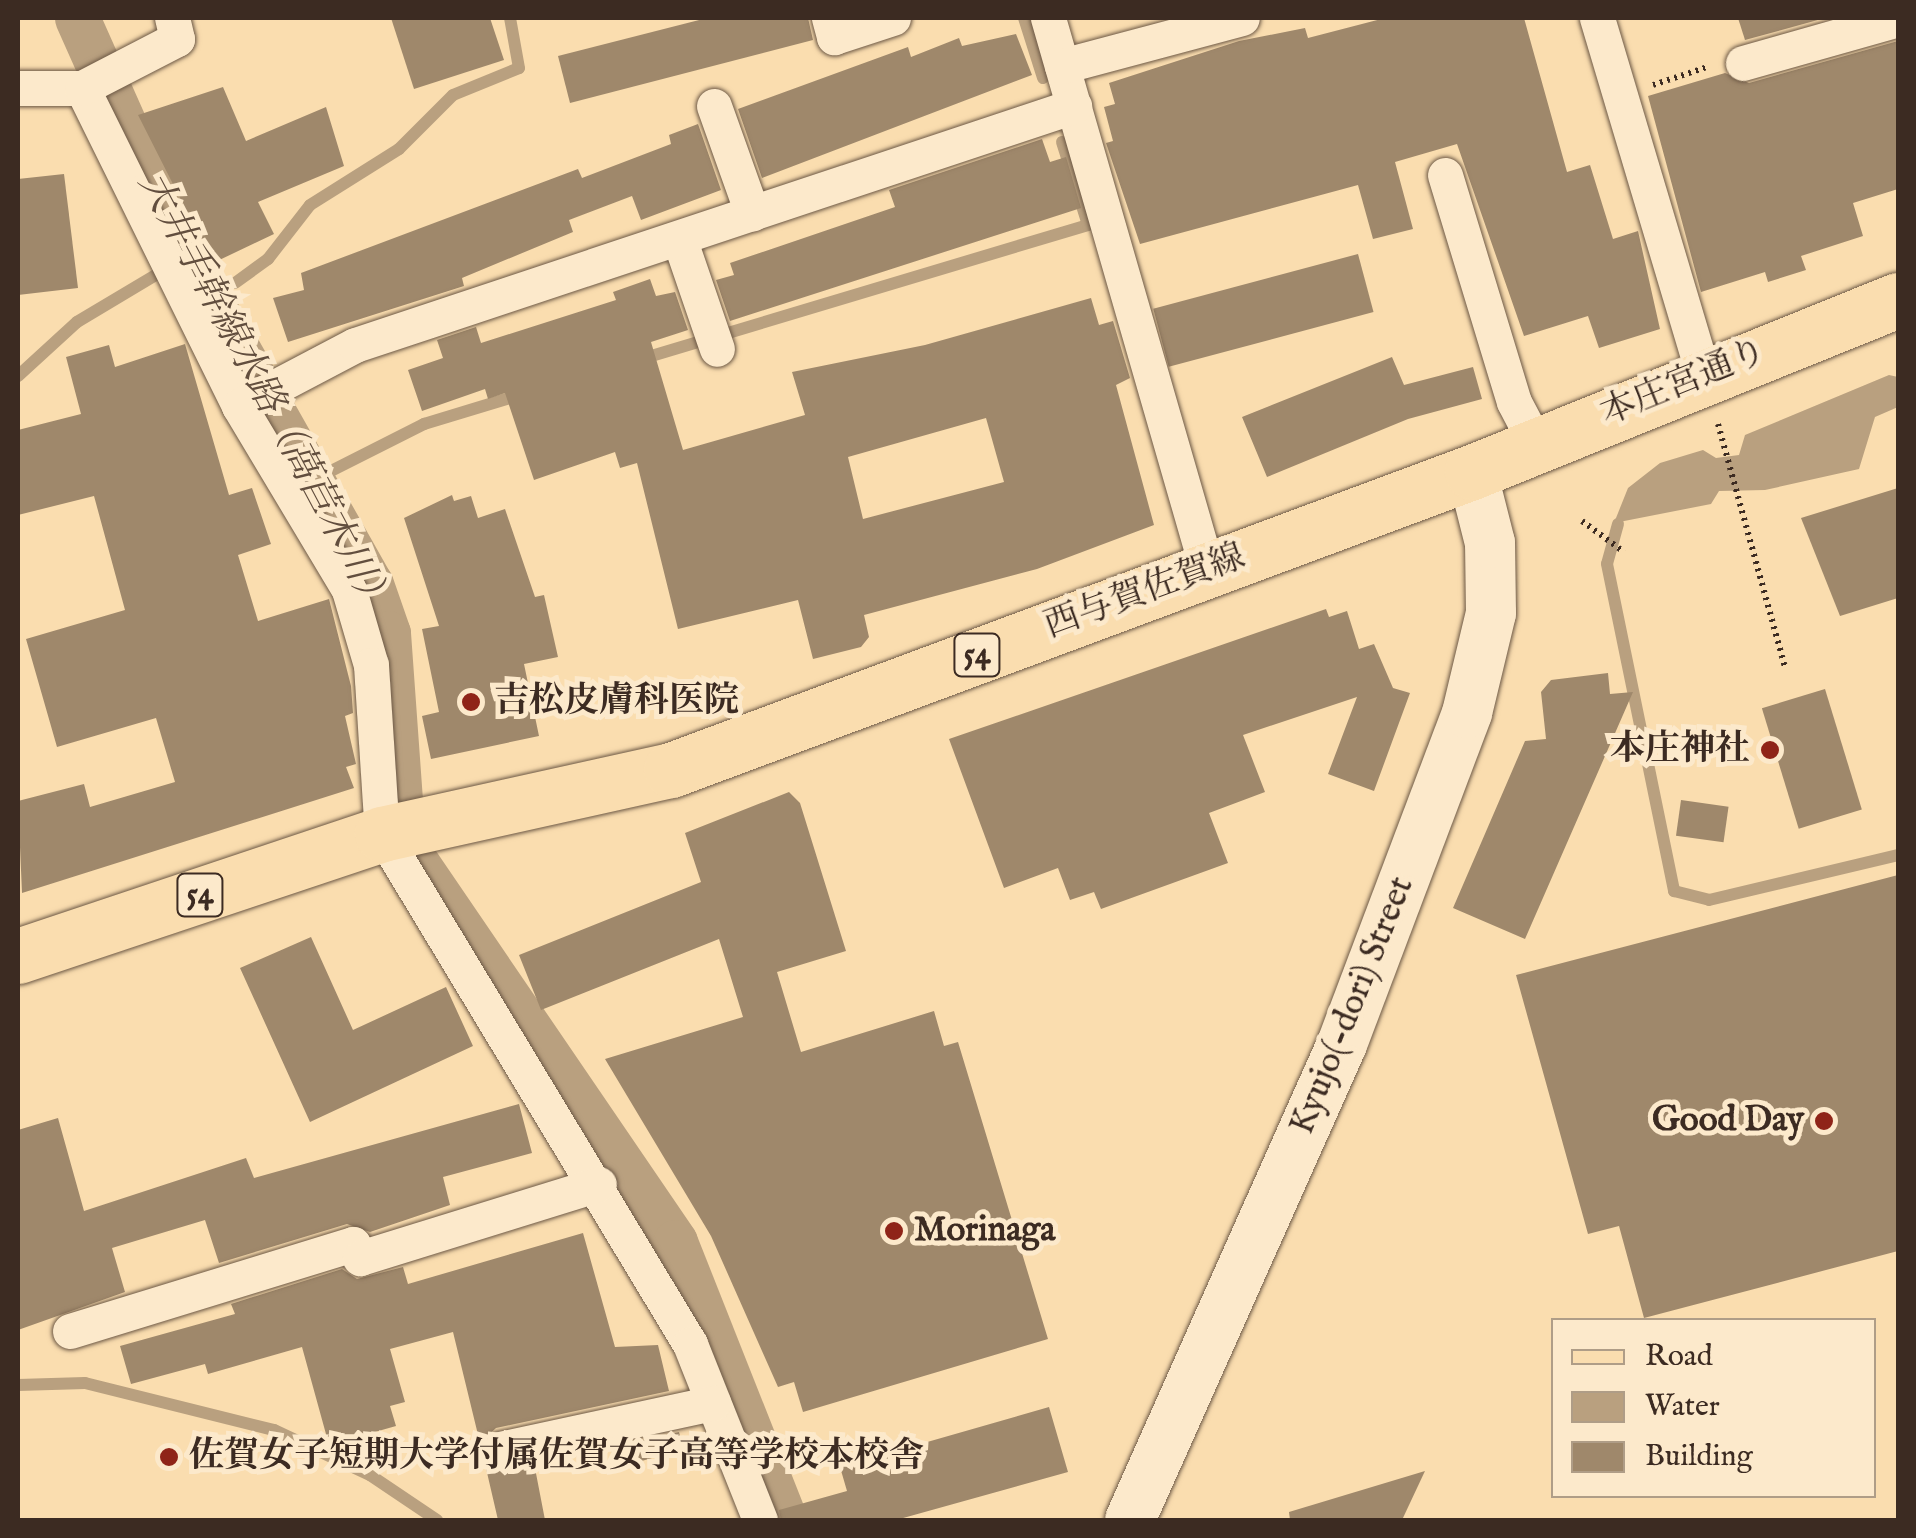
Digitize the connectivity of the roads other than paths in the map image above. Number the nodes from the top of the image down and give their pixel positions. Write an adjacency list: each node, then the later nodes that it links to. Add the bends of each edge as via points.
1 (172, 18): 10 (street, via 177,39)
2 (830, 18): 3 (street, via 834,38)
3 (893, 18)
4 (1048, 18): 9 (street)
5 (1242, 18): 9 (street)
6 (1597, 18): 19 (street)
7 (1898, 19): 8 (street)
8 (1743, 63)
9 (1062, 66): 13 (street)
10 (96, 81): 11 (street); 20 (street)
11 (18, 88)
12 (714, 106): 15 (street)
13 (1074, 106): 15 (street); 23 (street)
14 (1445, 175): 21 (street, via 1514,402)
15 (752, 213): 16 (street)
16 (679, 238): 18 (street); 20 (street, via 356,345)
17 (1898, 300): 19 (main road, 本庄宮通り / 54)
18 (714, 340)
19 (1703, 373): 21 (main road, 本庄宮通り / 54)
20 (238, 406): 24 (street, via 358,616 371,665)
21 (1536, 444): 22 (main road, 本庄宮通り / 54)
22 (1472, 472): 23 (main road, 西与賀佐賀線 / 54); 31 (street, Kyujo(-dori) Street, via 1490,544 1491,613 1467,713 1342,1044)
23 (1208, 569): 24 (main road, 西与賀佐賀線 / 54, via 671,770)
24 (382, 834): 25 (main road, 54); 26 (street)
25 (18, 956)
26 (600, 1184): 27 (street, via 360,1258 353,1244); 28 (street)
27 (70, 1331)
28 (714, 1403): 29 (street); 30 (street)
29 (500, 1449)
30 (760, 1520)
31 (1130, 1520)

